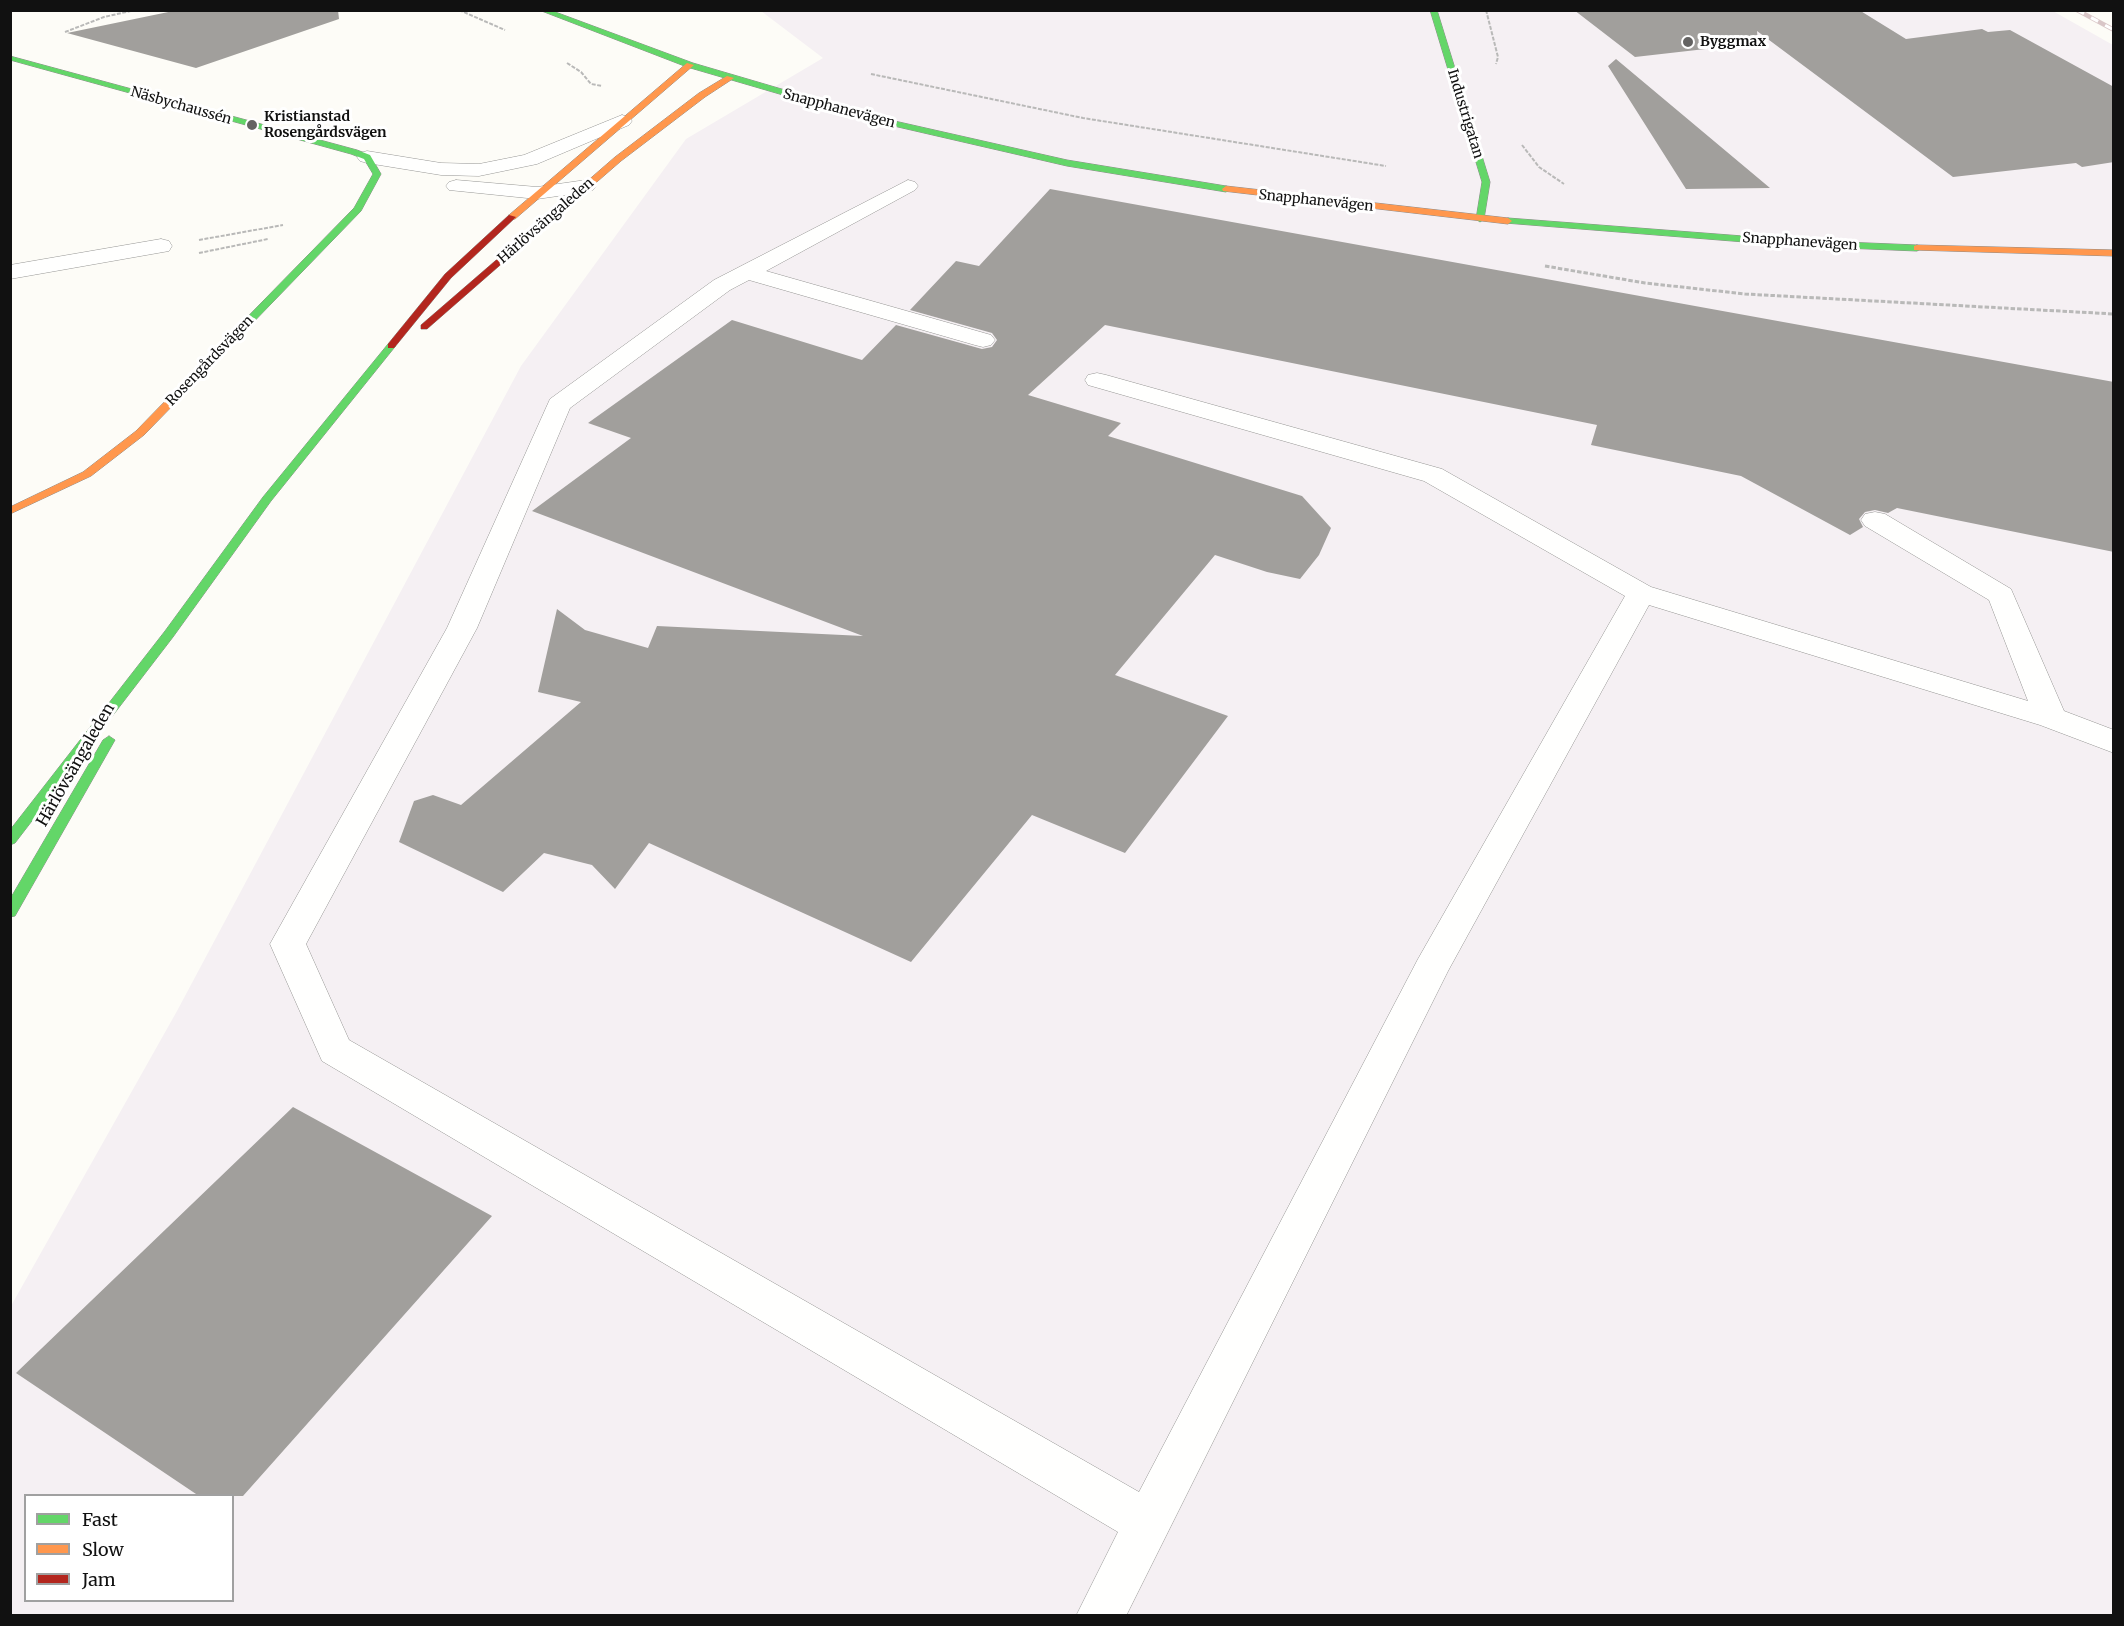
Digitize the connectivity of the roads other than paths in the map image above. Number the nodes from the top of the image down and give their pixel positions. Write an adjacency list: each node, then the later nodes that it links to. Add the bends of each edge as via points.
1 (542, 10): 4 (main road, Snapphanevägen)
2 (1433, 10): 11 (main road, Industrigatan, via 1486,182)
3 (10, 58): 7 (main road, Näsbychaussén)
4 (690, 65): 5 (main road, Snapphanevägen); 6 (main road, Härlövsängaleden)
5 (730, 78): 8 (main road, Härlövsängaleden, via 696,99); 11 (main road, Snapphanevägen, via 874,119 1066,163 1263,195)
6 (622, 121): 7 (street, via 530,160 479,170); 10 (main road, Härlövsängaleden)
7 (372, 165): 10 (street, via 451,185); 19 (main road, Rosengårdsvägen, via 358,210 140,433 87,474)
8 (586, 186): 10 (street); 17 (main road, Härlövsängaleden, via 459,299)
9 (908, 186): 15 (street)
10 (537, 193): 17 (main road, Härlövsängaleden, via 448,276)
11 (1480, 219): 13 (main road, Snapphanevägen, via 1795,243)
12 (161, 246): 14 (street)
13 (2114, 253)
14 (10, 272)
15 (746, 272): 16 (street); 27 (street, via 722,285 559,404 462,628 288,944 335,1050)
16 (983, 340)
17 (369, 372): 22 (main road, Härlövsängaleden, via 267,499)
18 (1097, 380): 21 (street, via 1433,475)
19 (10, 512)
20 (1875, 520): 23 (street, via 2001,595)
21 (1641, 593): 23 (street); 27 (street, via 1431,969)
22 (169, 634): 25 (main road, Härlövsängaleden); 26 (main road, Härlövsängaleden)
23 (2051, 718): 24 (street)
24 (2114, 742)
25 (10, 840)
26 (10, 912)
27 (1147, 1523): 28 (street)
28 (1100, 1616)

